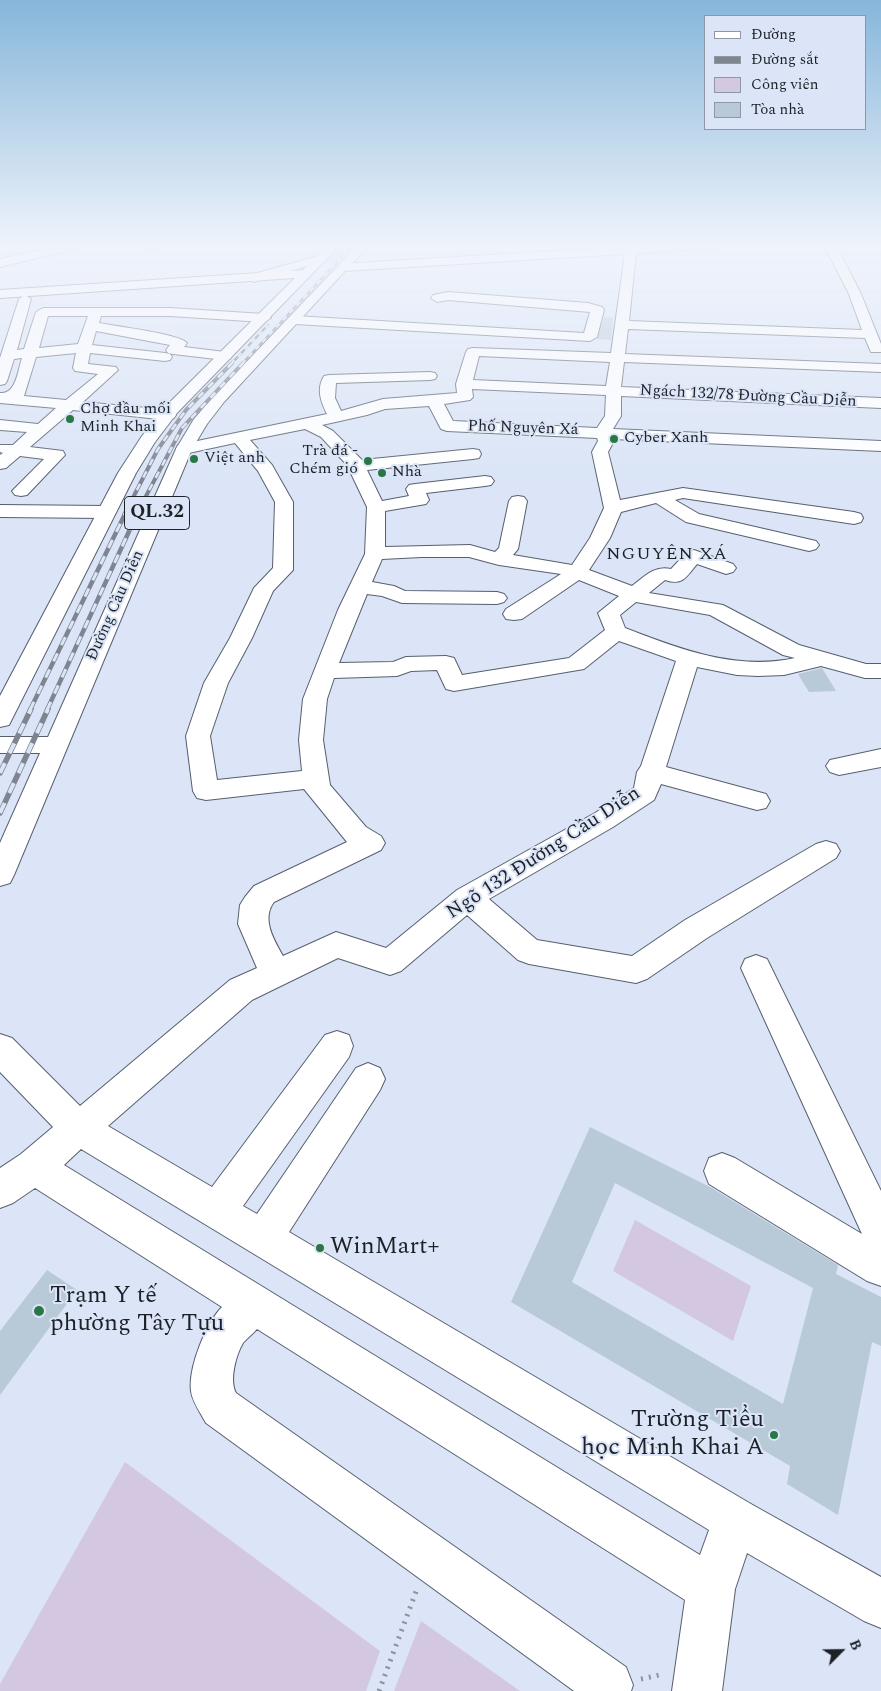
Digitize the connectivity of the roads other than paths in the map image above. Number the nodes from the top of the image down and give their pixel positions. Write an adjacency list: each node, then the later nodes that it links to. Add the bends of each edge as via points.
1 (17, 324): 17 (main road)
2 (39, 324): 15 (main road)
3 (195, 324): 11 (main road)
4 (255, 324): 14 (main road, QL.32)
5 (291, 324): 42 (main road, Đường Cầu Diễn / QL.32, via 219,399)
6 (363, 324): 7 (main road, via 590,337)
7 (593, 324)
8 (866, 324): 12 (main road)
9 (622, 325): 12 (main road); 18 (main road)
10 (91, 326): 13 (main road); 16 (main road, via 180,343)
11 (212, 329)
12 (870, 334): 19 (main road)
13 (84, 348): 15 (main road); 16 (main road); 22 (main road, via 80,368)
14 (218, 350): 16 (main road); 33 (main road, QL.32)
15 (30, 353): 17 (main road); 25 (main road)
16 (169, 353): 20 (main road)
17 (8, 355): 24 (main road)
18 (618, 357): 21 (main road); 27 (main road, via 474,352); 28 (main road)
19 (881, 359)
20 (153, 367)
21 (881, 368)
22 (111, 370): 23 (main road); 29 (main road)
23 (129, 371)
24 (0, 381)
25 (20, 388): 29 (main road); 30 (main road, via 18,393)
26 (432, 388): 27 (main road, Ngách 132/78 Đường Cầu Diễn); 34 (main road); 34 (main road, via 328,386 327,398); 38 (main road, Phố Nguyên Xá, via 447,426)
27 (464, 391): 28 (main road, Ngách 132/78 Đường Cầu Diễn)
28 (614, 391): 31 (main road, Ngách 132/78 Đường Cầu Diễn); 38 (main road, via 613,416)
29 (83, 394): 32 (main road)
30 (5, 399): 32 (main road)
31 (881, 404)
32 (69, 406): 33 (main road); 44 (main road)
33 (168, 415): 52 (main road, QL.32, via 148,440)
34 (336, 417): 35 (main road)
35 (307, 423): 40 (main road); 45 (main road, via 327,434)
36 (0, 425): 44 (main road)
37 (0, 432): 44 (main road)
38 (603, 432): 41 (main road, Phố Nguyên Xá); 50 (main road, via 606,441 600,452)
39 (0, 438): 44 (main road)
40 (239, 438): 42 (main road); 74 (main road, via 266,469 284,502 283,570 264,588 216,684 198,736 206,791)
41 (881, 446)
42 (184, 449): 70 (main road, Đường Cầu Diễn / QL.32)
43 (473, 454): 45 (main road)
44 (25, 464)
45 (357, 466): 49 (main road)
46 (485, 481): 49 (main road, via 416,489 420,500)
47 (660, 496): 50 (main road); 53 (main road, via 683,493); 54 (main road, via 693,518)
48 (518, 501): 56 (main road, via 508,549)
49 (376, 507): 55 (main road)
50 (613, 508): 58 (main road, via 600,538)
51 (0, 511): 52 (main road)
52 (106, 512): 68 (main road, QL.32)
53 (854, 518)
54 (808, 545)
55 (375, 554): 56 (main road, via 470,551); 59 (main road)
56 (498, 559): 58 (main road)
57 (726, 568): 60 (main road, via 694,556 675,577 662,574)
58 (577, 572): 60 (main road); 62 (main road)
59 (360, 587): 61 (main road, via 387,590 402,596); 66 (main road)
60 (632, 594): 63 (main road, via 609,613); 64 (main road, via 716,609 791,650)
61 (497, 598)
62 (514, 614)
63 (616, 632): 65 (main road); 66 (main road, via 576,664 454,684 446,663)
64 (824, 658): 65 (main road, via 780,668 743,668); 67 (main road, via 864,671)
65 (688, 659): 73 (main road, Ngõ 132 Đường Cầu Diễn)
66 (325, 671): 74 (main road, via 315,699 311,740)
67 (880, 672)
68 (0, 719)
69 (0, 745): 70 (main road)
70 (56, 745): 77 (main road, Đường Cầu Diễn / QL.32)
71 (881, 758): 72 (main road)
72 (839, 766)
73 (650, 772): 75 (main road); 78 (main road, Ngõ 132 Đường Cầu Diễn, via 645,793)
74 (317, 778): 80 (main road, via 317,788 356,834 371,843 264,894 255,905 253,924)
75 (757, 800)
76 (826, 851): 78 (main road, via 696,929 636,970 529,951)
77 (0, 875)
78 (467, 898): 80 (main road, Ngõ 132 Đường Cầu Diễn, via 390,962 336,945)
79 (756, 968): 89 (main road)
80 (276, 973): 84 (main road, via 241,990)
81 (337, 1046): 88 (main road)
82 (0, 1049): 84 (main road)
83 (368, 1079): 90 (main road)
84 (78, 1128): 85 (main road); 88 (main road)
85 (34, 1167): 87 (main road); 92 (main road)
86 (722, 1170): 91 (main road)
87 (0, 1190)
88 (217, 1211): 90 (main road)
89 (881, 1232)
90 (263, 1238): 93 (main road)
91 (881, 1267)
92 (254, 1304): 94 (main road); 97 (main road, via 229,1328 215,1361 212,1390 221,1408)
93 (735, 1520): 94 (main road); 95 (main road)
94 (711, 1589): 96 (main road)
95 (881, 1604)
96 (698, 1680)
97 (608, 1685)

